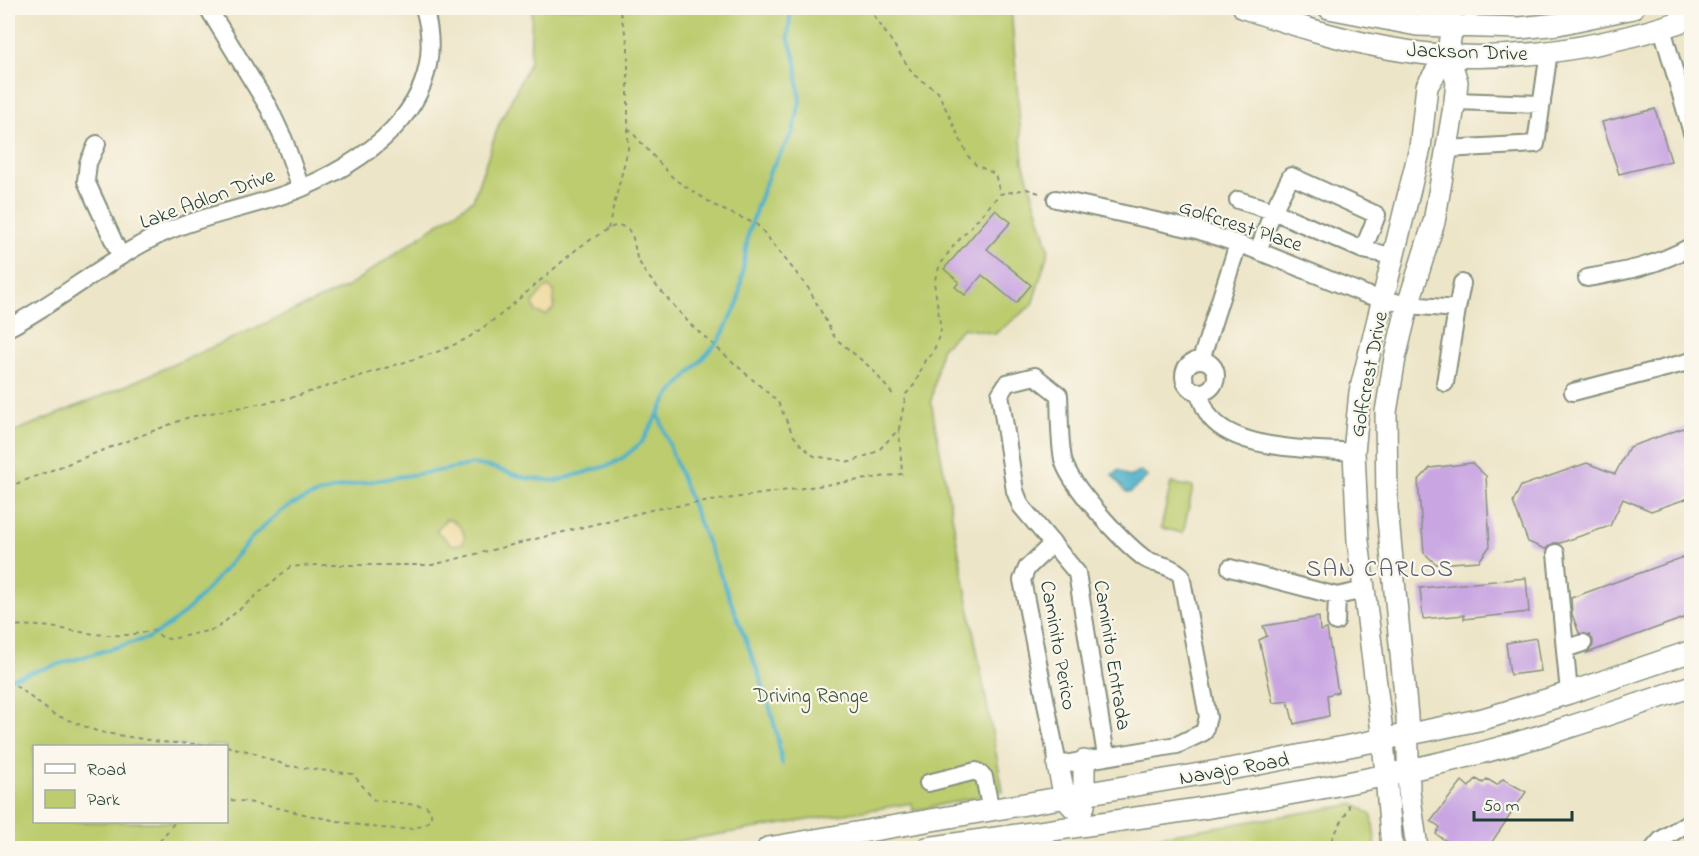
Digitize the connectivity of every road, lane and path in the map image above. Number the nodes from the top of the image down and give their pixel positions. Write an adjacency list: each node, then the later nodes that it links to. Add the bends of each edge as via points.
1 (208, 8): 20 (street, via 269,108)
2 (424, 8): 20 (street, Lake Adlon Drive, via 429,62 413,106 381,141 332,174)
3 (619, 8): 16 (path, via 628,45)
4 (869, 8): 21 (path, via 914,75 938,92 968,156 976,165 995,174)
5 (1244, 8): 12 (main road, Jackson Drive, via 1341,38 1414,52)
6 (1329, 8): 8 (main road, Jackson Drive, via 1417,25)
7 (1633, 8): 8 (main road, Jackson Drive, via 1520,28)
8 (1452, 16): 12 (main road, Golfcrest Drive)
9 (1692, 18): 10 (main road, Jackson Drive)
10 (1662, 28): 11 (main road, Jackson Drive, via 1589,46); 15 (street)
11 (1549, 51): 12 (main road, Jackson Drive); 14 (street)
12 (1448, 53): 13 (main road, Golfcrest Drive, via 1457,82); 26 (main road, Golfcrest Drive, via 1427,86 1420,148)
13 (1455, 101): 14 (street); 19 (main road, Golfcrest Drive)
14 (1542, 104): 19 (street, via 1536,144)
15 (1687, 104): 17 (street)
16 (628, 128): 27 (path, via 628,149); 43 (path, via 674,178 719,208 756,224 808,290 835,338 877,373)
17 (1692, 133)
18 (97, 144): 32 (street, via 88,163 86,181)
19 (1446, 149): 37 (main road, Golfcrest Drive, via 1434,222)
20 (301, 188): 32 (street, Lake Adlon Drive, via 162,234)
21 (1000, 194): 22 (path, via 1027,189); 44 (path, via 940,265 934,282 941,330 933,352 906,394)
22 (1056, 200): 28 (street, Golfcrest Place, via 1197,230)
23 (1238, 200): 24 (street)
24 (1273, 211): 25 (street, via 1291,176); 30 (street); 31 (street)
25 (1377, 215): 26 (street); 30 (street)
26 (1404, 220): 33 (main road, Golfcrest Drive)
27 (608, 229): 44 (path, via 620,225 628,229 646,274 708,340 778,402 793,435 814,456 851,462 878,451); 46 (path, via 545,274 468,339 300,395 189,417)
28 (1238, 244): 31 (street, Golfcrest Place); 45 (street, via 1201,360 1188,365 1184,376 1188,387 1198,392 1210,417 1229,434 1284,447)
29 (1692, 246): 34 (street, via 1650,266)
30 (1363, 250): 33 (street)
31 (1258, 251): 36 (street, Golfcrest Place)
32 (120, 255): 39 (street, Lake Adlon Drive)
33 (1393, 256): 36 (main road, Golfcrest Drive)
34 (1587, 278)
35 (1462, 283): 38 (street)
36 (1382, 299): 37 (street, Golfcrest Place); 45 (main road, Golfcrest Drive, via 1360,392)
37 (1408, 305): 38 (street, Golfcrest Place); 60 (main road, Golfcrest Drive, via 1386,412 1388,508)
38 (1457, 309): 41 (street)
39 (8, 328)
40 (1689, 359): 42 (street)
41 (1445, 383)
42 (1573, 392)
43 (895, 397)
44 (899, 429): 53 (path, via 902,474 638,512 432,565 290,567 206,634 171,639 153,630 105,635)
45 (1354, 452): 50 (main road, Golfcrest Drive)
46 (8, 487)
47 (1053, 543): 64 (street, Caminito Entrada, via 1077,573); 64 (street, Caminito Entrada, via 1021,506 1015,491 1000,394 1007,383 1035,376 1059,394 1063,460 1075,484 1132,549 1148,561 1172,567 1181,575 1208,717 1204,732 1177,745); 66 (street, Caminito Perico, via 1027,568 1022,580)
48 (1556, 553): 55 (street)
49 (1230, 568): 51 (street)
50 (1364, 590): 51 (street); 61 (main road, Golfcrest Drive)
51 (1337, 596): 52 (street)
52 (1336, 622)
53 (8, 625)
54 (1583, 643): 55 (street)
55 (1565, 650): 59 (street)
56 (1692, 651): 59 (main road, Navajo Road)
57 (8, 680): 62 (path, via 53,714 84,728 134,739)
58 (1692, 686): 67 (main road, Navajo Road, via 1593,720)
59 (1569, 693): 60 (main road, Navajo Road, via 1483,719)
60 (1407, 735): 61 (main road, Navajo Road); 67 (main road, Golfcrest Drive)
61 (1383, 740): 68 (main road, Golfcrest Drive); 72 (main road, Navajo Road)
62 (213, 745)
63 (228, 746): 70 (path, via 288,766 353,774 374,800 426,806 431,819 420,827 380,827 288,812 257,802)
64 (1106, 756): 65 (street)
65 (1084, 761): 66 (street); 72 (main road)
66 (1058, 765): 72 (main road)
67 (1408, 770): 68 (main road, Navajo Road); 82 (main road, Golfcrest Drive)
68 (1386, 775): 74 (main road, Navajo Road); 81 (main road, Golfcrest Drive)
69 (928, 783): 73 (street, via 976,771 984,777)
70 (228, 800)
71 (1348, 802): 80 (path, via 1349,808)
72 (1076, 803): 73 (main road, Navajo Road); 74 (main road); 79 (main road)
73 (991, 811): 78 (main road, Navajo Road)
74 (1118, 819): 79 (main road, Navajo Road)
75 (1692, 820): 83 (street)
76 (174, 823): 77 (path)
77 (154, 849)
78 (768, 849)
79 (927, 849)
80 (1327, 849)
81 (1392, 849)
82 (1417, 849)
83 (1654, 849)

